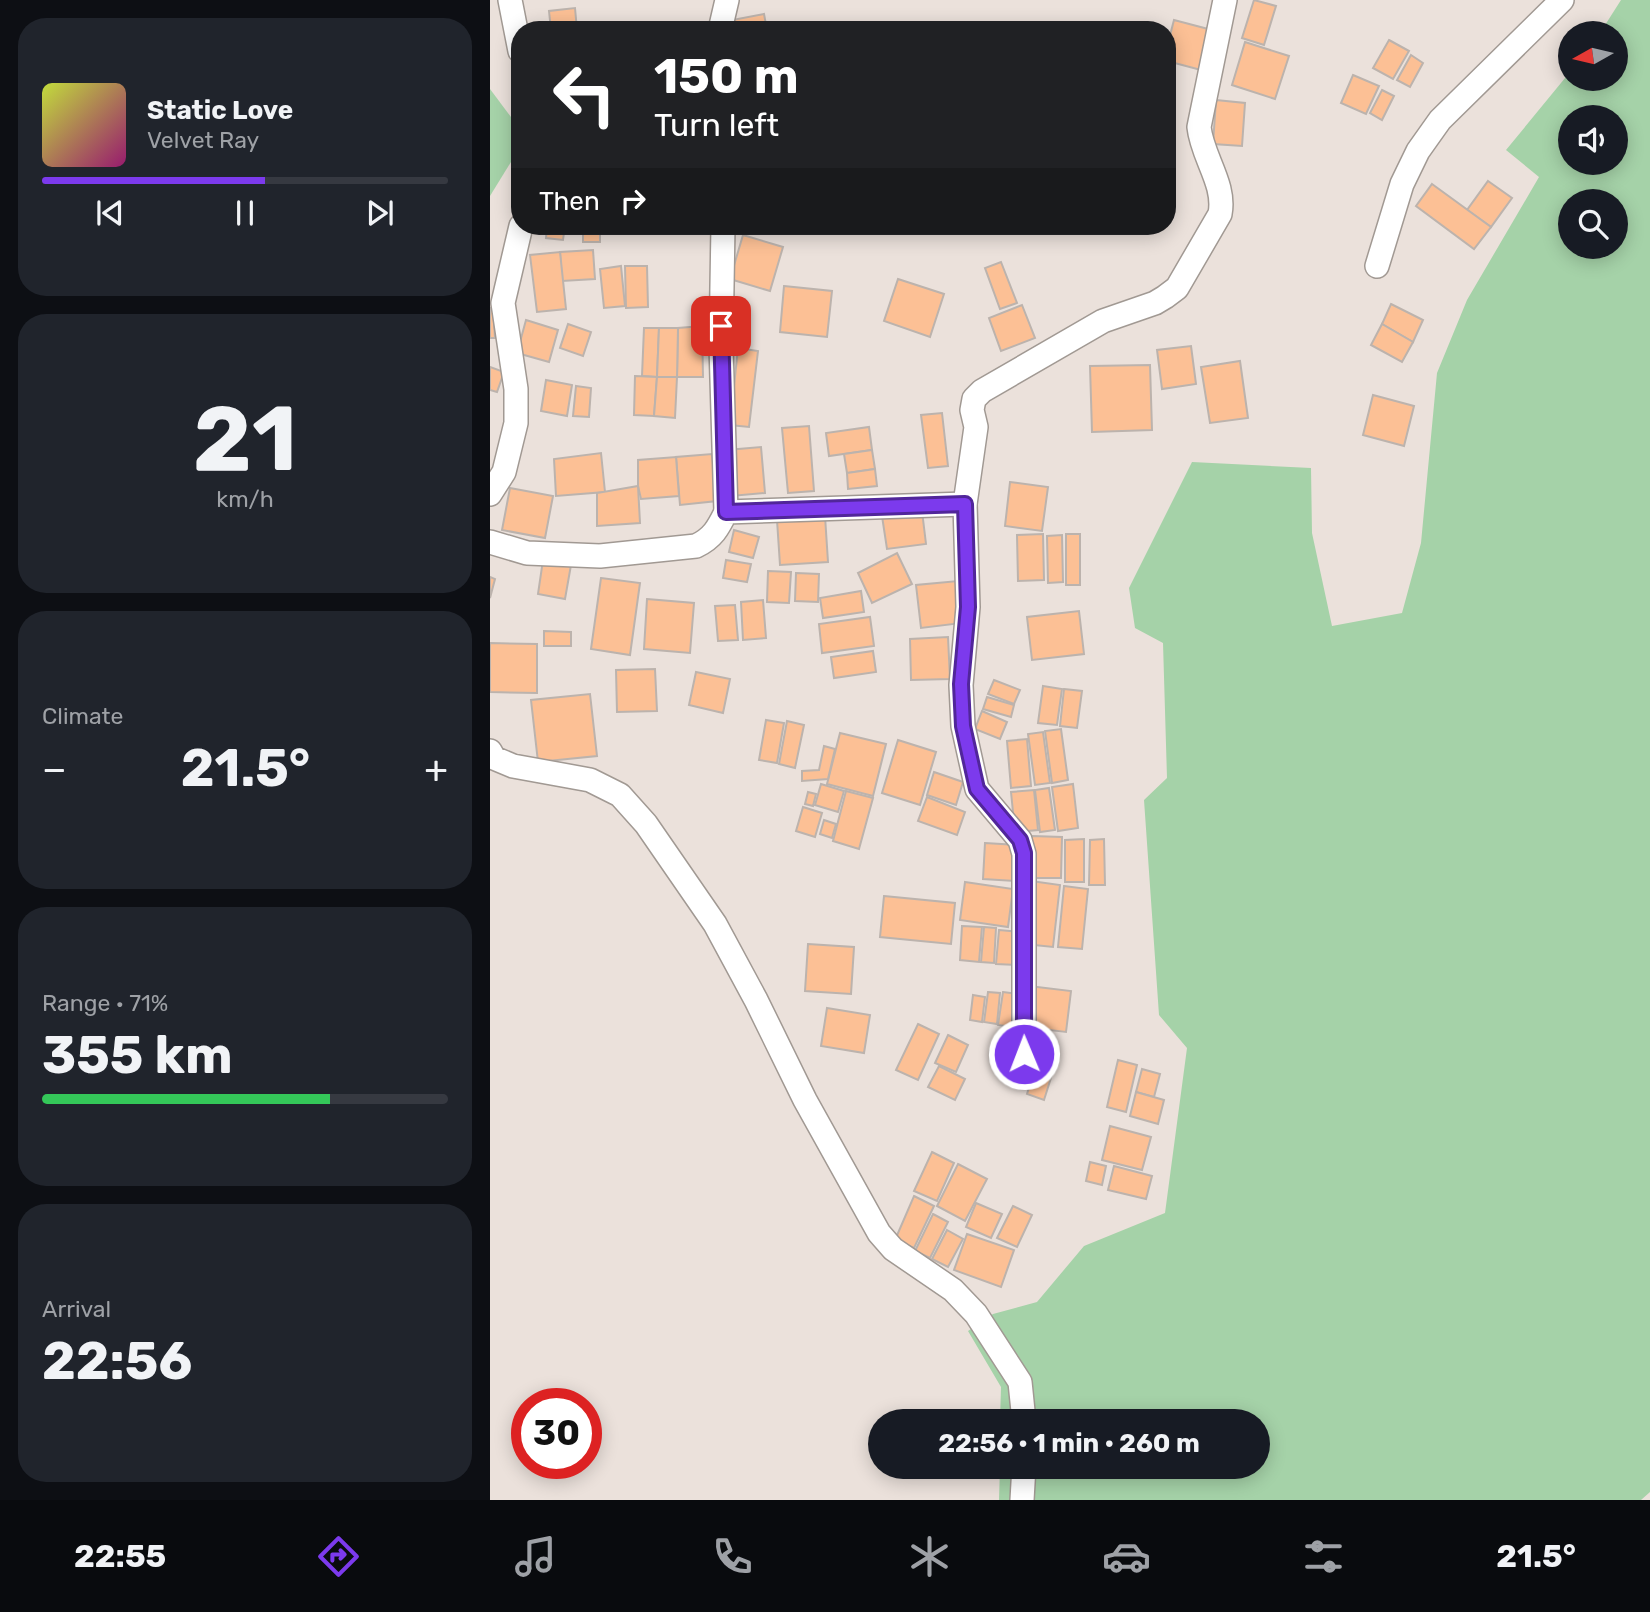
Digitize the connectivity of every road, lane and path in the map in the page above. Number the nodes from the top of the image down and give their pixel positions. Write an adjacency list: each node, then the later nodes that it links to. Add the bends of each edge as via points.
1 (510, 0): 5 (street)
2 (727, 0): 6 (street)
3 (1225, 0): 11 (street, via 1199,127 1220,191 1220,214 1177,288 1155,303 1102,321 974,399 976,427)
4 (1562, 0): 9 (street, via 1440,120 1418,150 1402,184)
5 (514, 21)
6 (722, 21)
7 (519, 235): 10 (street, via 503,303 516,389 516,423 504,472)
8 (723, 235): 12 (street)
9 (1377, 266)
10 (490, 495)
11 (965, 504): 12 (street); 15 (street, via 968,607 961,684 963,726 977,789 1020,840 1024,853)
12 (726, 512): 13 (street, via 717,531 696,546 600,556 527,553)
13 (490, 542)
14 (490, 751): 16 (street, via 494,758 513,766 590,780 620,795 646,824 715,924 879,1234 893,1249 953,1290 976,1314 1020,1382)
15 (1024, 1054)
16 (1023, 1409)
17 (1023, 1479): 18 (street)
18 (1022, 1500)

